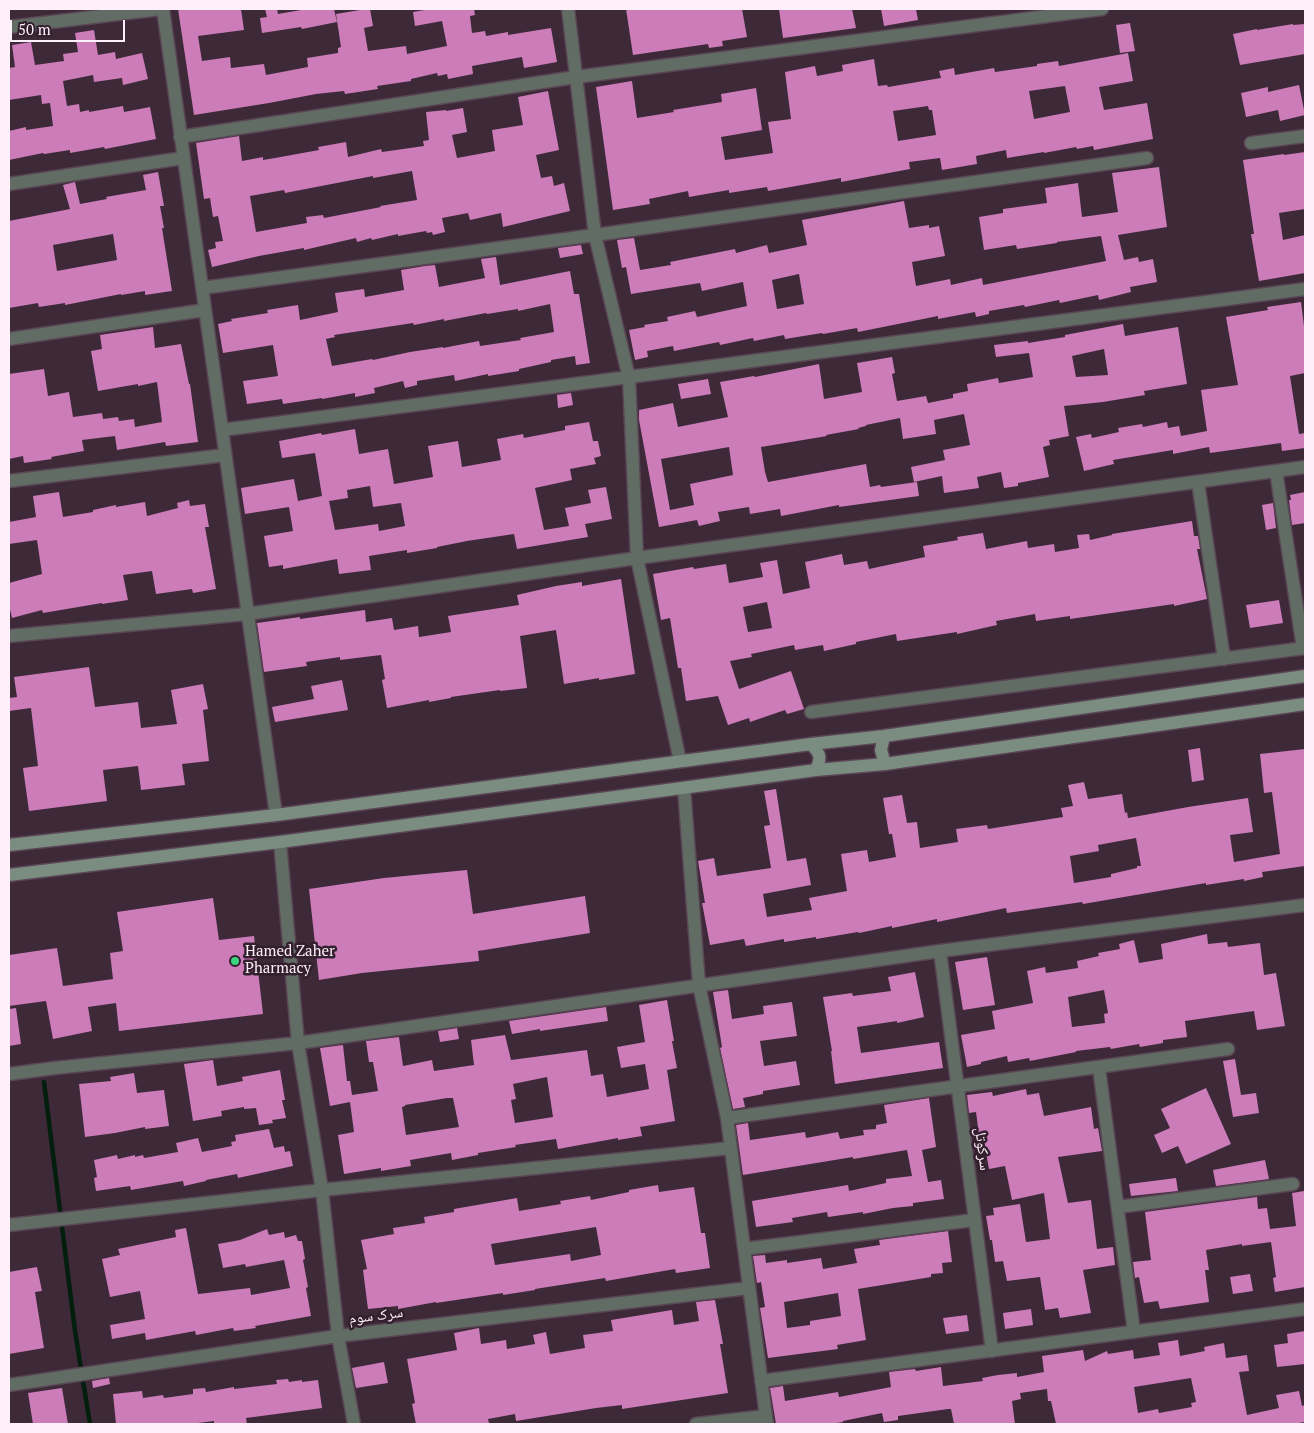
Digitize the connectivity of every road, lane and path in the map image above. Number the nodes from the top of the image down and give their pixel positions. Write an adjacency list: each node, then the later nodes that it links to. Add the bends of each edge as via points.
1 (162, 9): 4 (street); 6 (street)
2 (568, 9): 5 (street)
3 (1102, 9): 5 (street)
4 (9, 27)
5 (576, 77): 6 (street); 12 (street)
6 (180, 136): 9 (street)
7 (1305, 136): 8 (street)
8 (1251, 143)
9 (183, 158): 11 (street); 13 (street)
10 (1147, 158): 12 (street)
11 (9, 184)
12 (595, 235): 13 (street); 17 (street)
13 (202, 288): 15 (street)
14 (1305, 289): 17 (street)
15 (205, 310): 16 (street); 18 (street)
16 (9, 339)
17 (629, 378): 18 (street); 24 (street)
18 (222, 430): 19 (street)
19 (225, 455): 22 (street); 25 (street)
20 (1305, 467): 21 (street)
21 (1276, 471): 23 (street); 27 (street)
22 (9, 481)
23 (1198, 482): 24 (street); 28 (street)
24 (637, 558): 25 (street); 34 (street)
25 (248, 614): 26 (street); 38 (street)
26 (9, 636)
27 (1304, 648): 28 (street)
28 (1224, 659): 31 (street)
29 (1305, 676): 32 (main road)
30 (1305, 704): 35 (main road)
31 (811, 712)
32 (884, 736): 33 (main road); 35 (main road, via 881,750)
33 (810, 744): 34 (main road); 36 (main road, via 820,758)
34 (680, 761): 38 (main road)
35 (885, 764): 36 (main road)
36 (816, 770): 37 (main road)
37 (684, 788): 39 (main road); 44 (street)
38 (276, 814): 40 (main road)
39 (280, 842): 41 (main road); 45 (street)
40 (9, 845)
41 (9, 875)
42 (1305, 905): 43 (street)
43 (940, 951): 44 (street); 49 (street, سرکوتل)
44 (699, 985): 45 (street); 50 (street)
45 (298, 1044): 48 (street); 53 (street)
46 (1228, 1049): 47 (street)
47 (1099, 1068): 49 (street); 54 (street)
48 (9, 1074)
49 (958, 1086): 50 (street); 55 (street, سرکوتل)
50 (727, 1118): 51 (street)
51 (731, 1148): 53 (street); 57 (street)
52 (1293, 1184): 54 (street)
53 (322, 1190): 56 (street); 61 (street)
54 (1118, 1208): 60 (street)
55 (974, 1220): 57 (street); 62 (street, سرکوتل)
56 (9, 1225)
57 (744, 1249): 58 (street)
58 (749, 1288): 61 (street, سرک سوم); 63 (street)
59 (1305, 1309): 60 (street)
60 (1134, 1332): 62 (street)
61 (338, 1336): 64 (street, سرک سوم); 66 (street)
62 (992, 1351): 63 (street)
63 (761, 1381): 65 (street)
64 (9, 1384)
65 (766, 1420): 67 (street)
66 (354, 1424)
67 (696, 1424)

